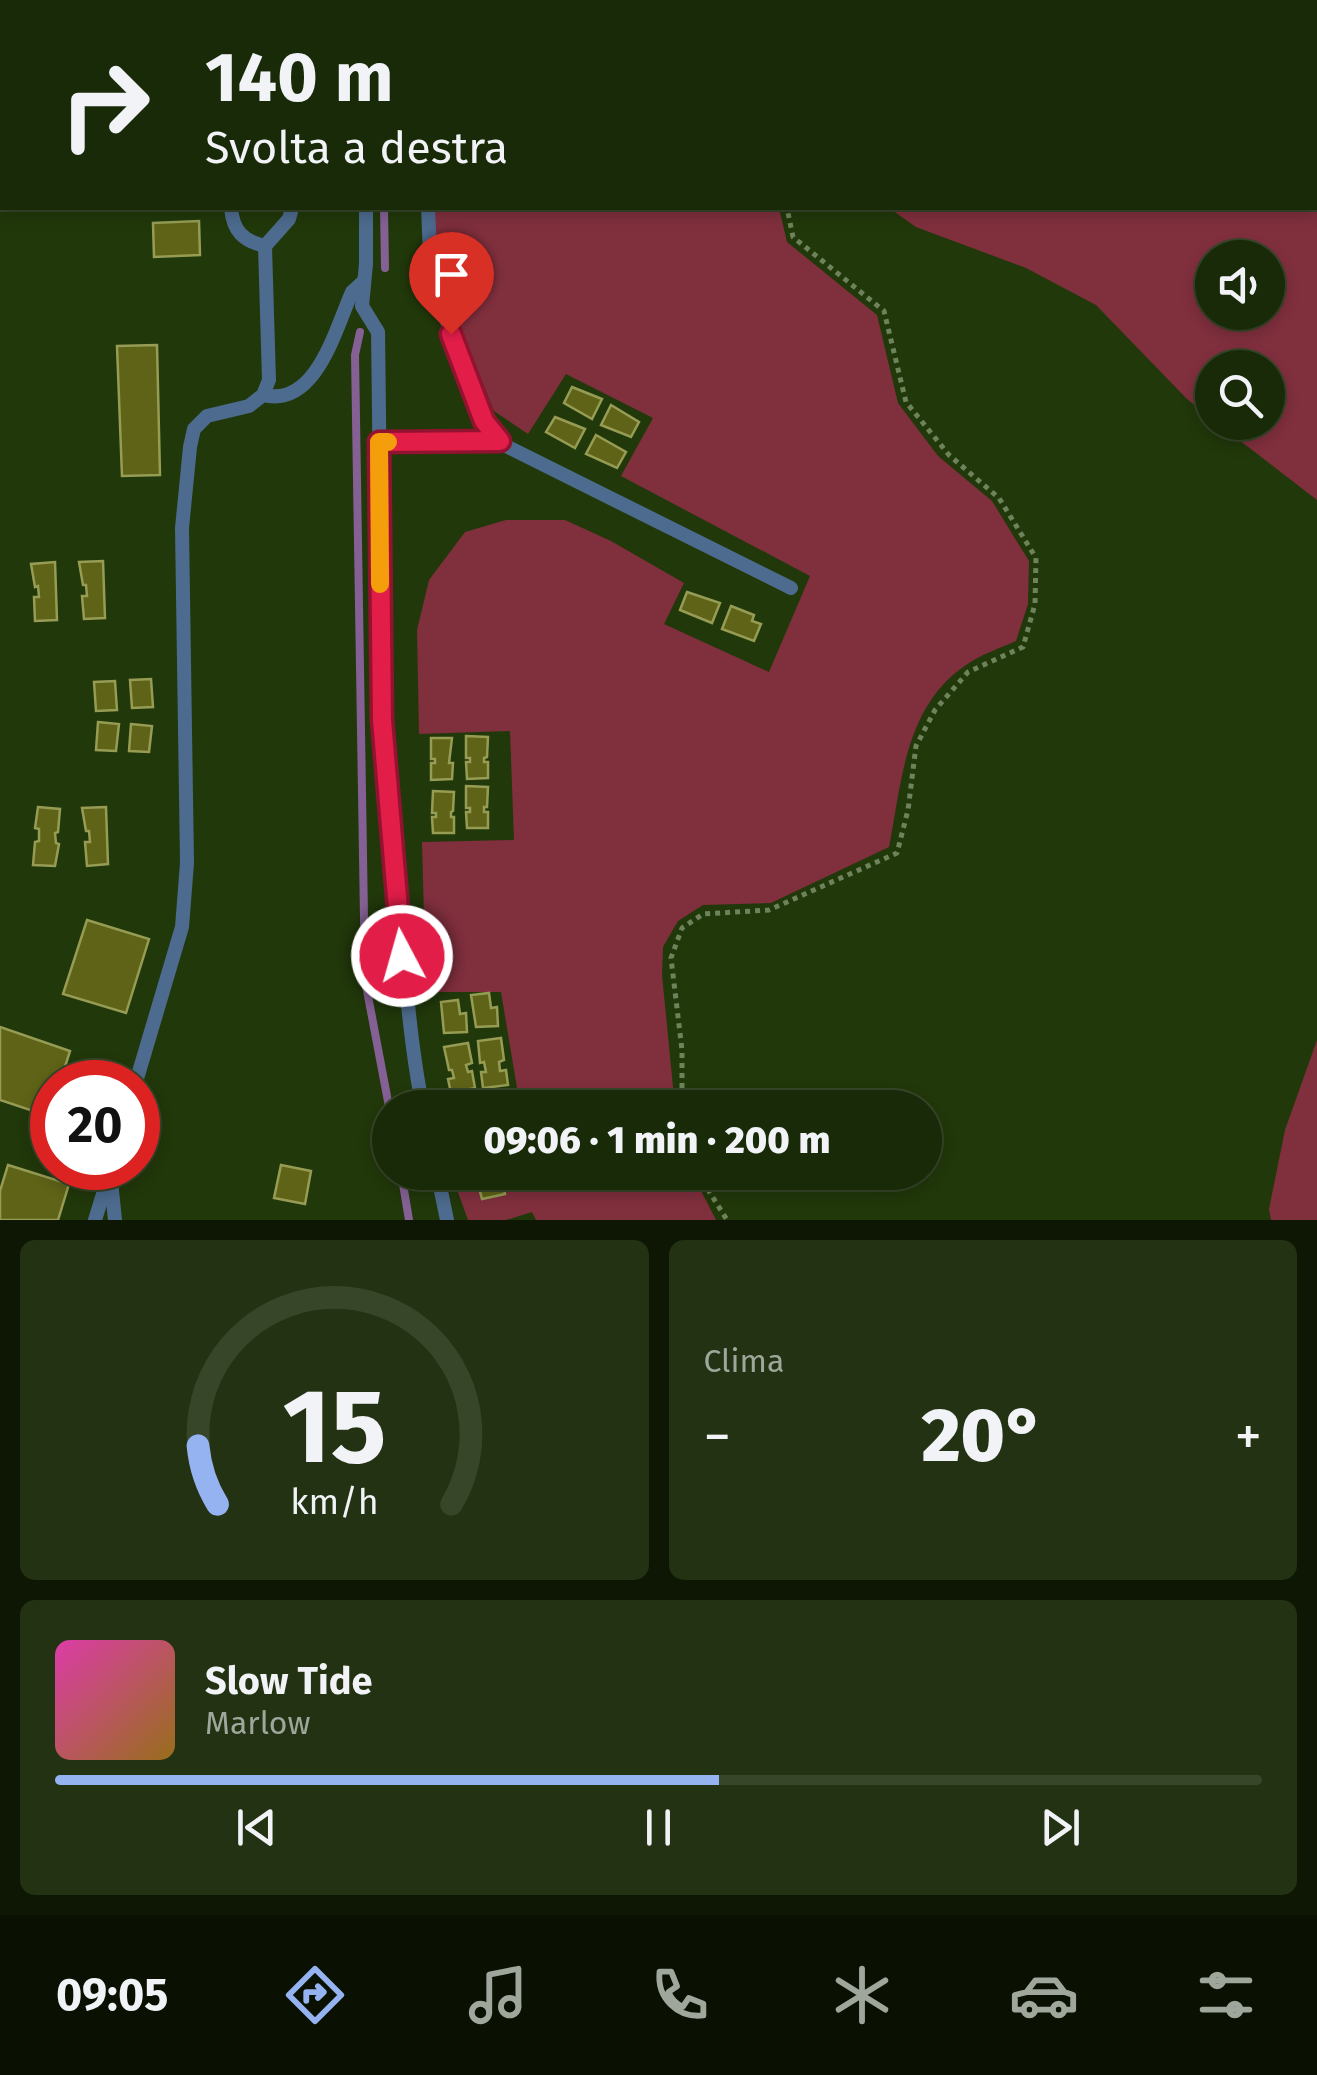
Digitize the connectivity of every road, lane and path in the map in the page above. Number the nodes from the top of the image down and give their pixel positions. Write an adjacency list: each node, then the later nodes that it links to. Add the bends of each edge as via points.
1 (231, 210): 6 (lane, via 235,228 248,242)
2 (292, 210): 6 (lane)
3 (366, 210): 7 (lane)
4 (428, 210): 9 (lane, via 431,276 471,392)
5 (788, 210): 14 (path, via 794,237 884,311 906,402 949,455 999,498 1036,558 1035,604 1024,647 968,672 935,710 916,746 897,852 769,910 702,914 682,928 671,958)
6 (265, 246): 8 (lane, via 269,380)
7 (363, 282): 8 (lane, via 352,292 312,378 297,394); 10 (lane, via 362,306 378,332)
8 (263, 395): 12 (lane, via 249,406 207,416 194,429 190,447 182,528 187,863 174,954)
9 (500, 441): 10 (lane); 11 (lane)
10 (379, 442): 13 (lane, via 382,720)
11 (791, 588)
12 (143, 1060)
13 (420, 1090)
14 (682, 1090)
15 (104, 1190): 19 (lane)
16 (112, 1190): 20 (lane)
17 (441, 1190): 21 (lane)
18 (708, 1190): 22 (path)
19 (95, 1220)
20 (115, 1220)
21 (447, 1220)
22 (726, 1220)

